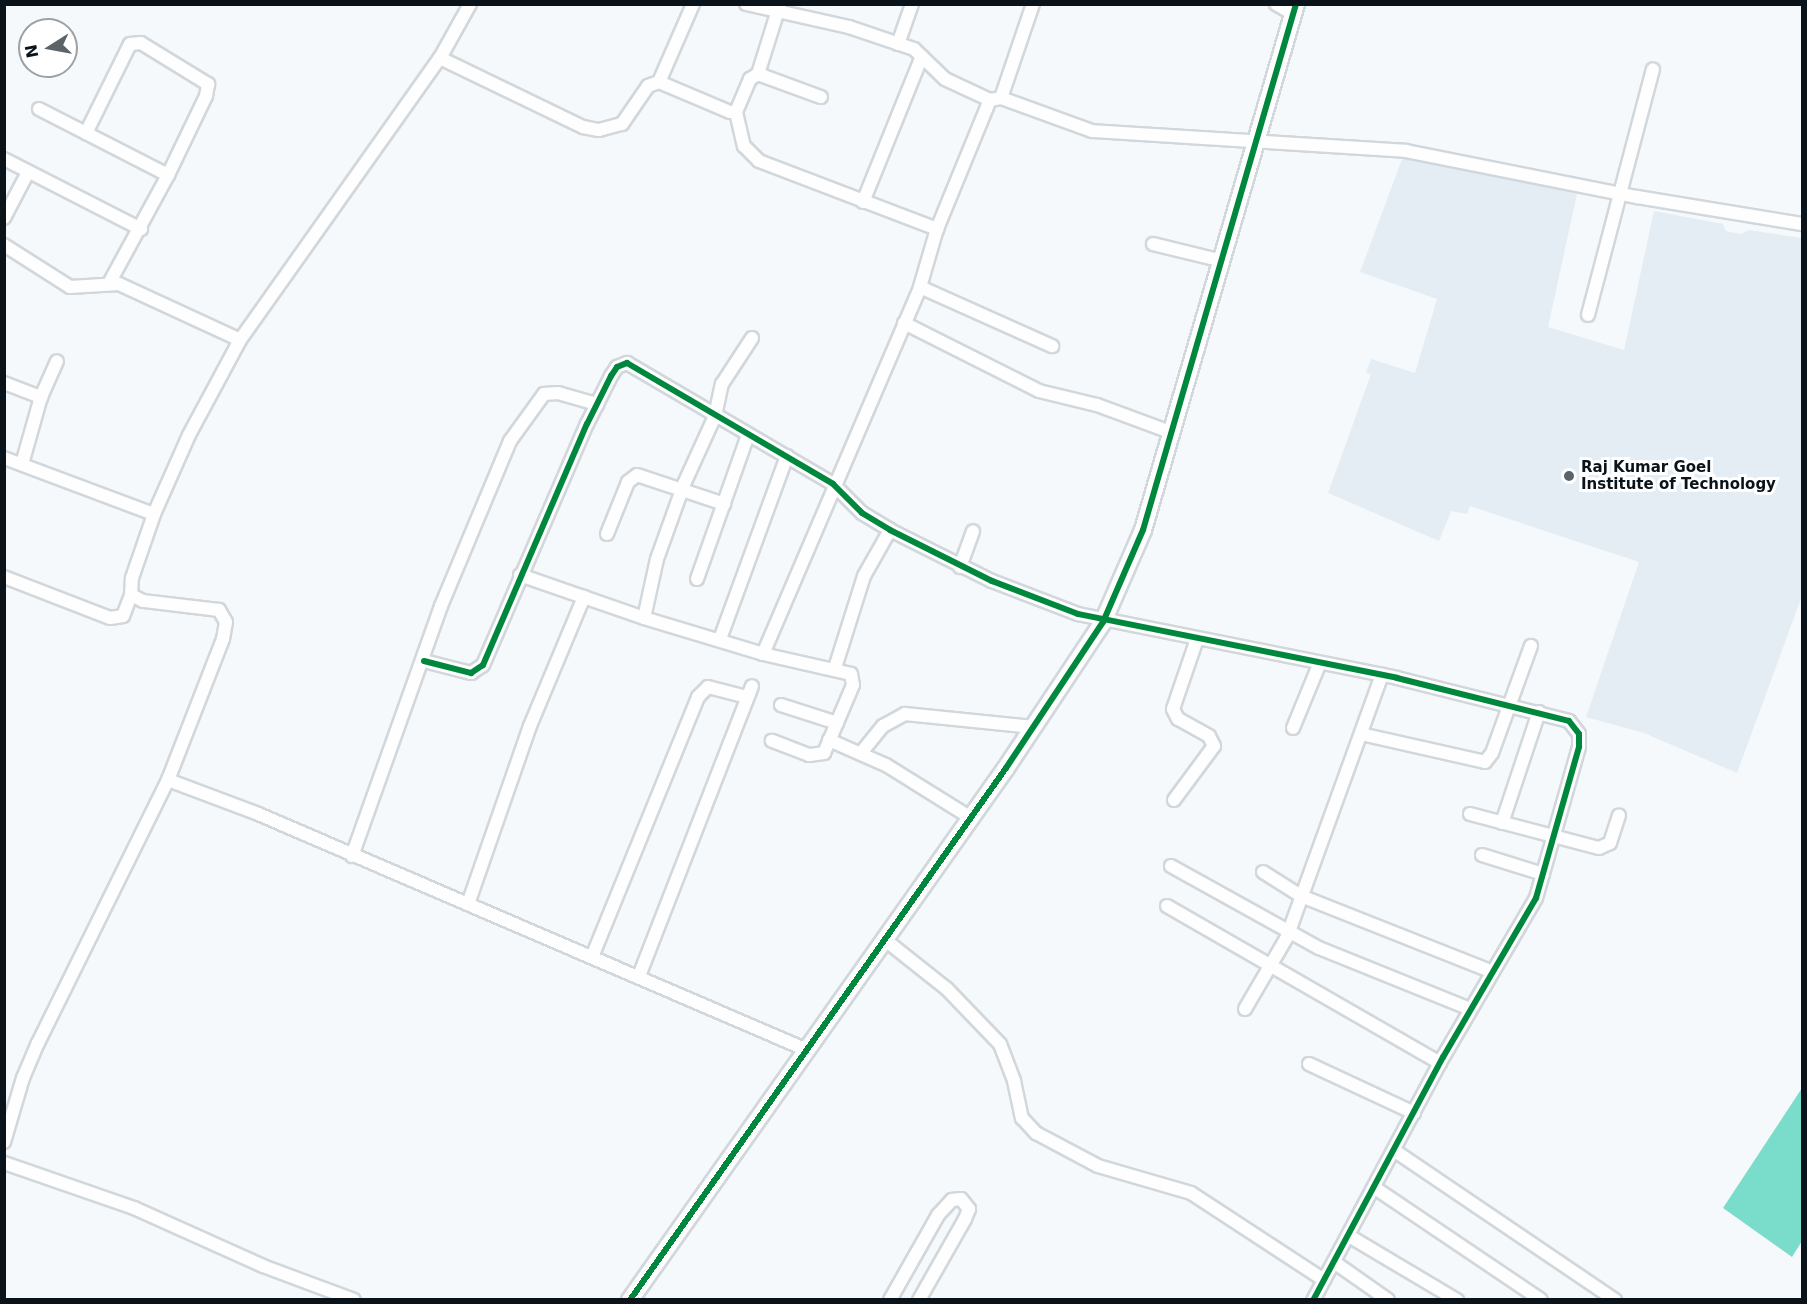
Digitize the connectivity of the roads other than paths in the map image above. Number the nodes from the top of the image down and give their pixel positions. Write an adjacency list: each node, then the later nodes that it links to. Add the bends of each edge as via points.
1 (470, 4): 11 (street)
2 (693, 4): 14 (street)
3 (746, 4): 7 (street)
4 (912, 4): 9 (street)
5 (1033, 4): 16 (street)
6 (1276, 4): 8 (street)
7 (779, 7): 9 (street); 13 (street)
8 (1294, 9): 20 (street)
9 (898, 44): 10 (street)
10 (922, 56): 16 (street, via 945,79); 25 (street)
11 (440, 58): 14 (street, via 583,127 598,130 622,124 648,86); 38 (street)
12 (1653, 69): 24 (street)
13 (758, 74): 15 (street); 18 (street, via 750,79)
14 (659, 82): 18 (street)
15 (821, 97)
16 (996, 99): 20 (street, via 1092,131); 29 (street)
17 (39, 109): 19 (street)
18 (736, 112): 25 (street, via 744,147 759,161)
19 (86, 133): 23 (street); 23 (street, via 126,47 141,43 208,84)
20 (1257, 139): 24 (street, via 1406,151); 32 (street)
21 (4, 159): 22 (street)
22 (28, 172): 26 (street); 28 (street)
23 (168, 175): 28 (street)
24 (1620, 194): 27 (street); 35 (street)
25 (863, 202): 29 (street)
26 (4, 218)
27 (1803, 224)
28 (141, 229): 33 (street)
29 (937, 229): 34 (street)
30 (1153, 244): 32 (street)
31 (4, 245): 33 (street, via 70,287)
32 (1223, 261): 45 (street)
33 (110, 282): 38 (street)
34 (920, 287): 36 (street); 39 (street)
35 (1588, 315)
36 (904, 323): 45 (street, via 1039,390 1096,405); 50 (street)
37 (752, 338): 44 (street, via 722,384)
38 (240, 340): 53 (street, via 189,435)
39 (1052, 346)
40 (57, 361): 42 (street)
41 (4, 383): 42 (street)
42 (41, 397): 49 (street)
43 (597, 404): 44 (street, via 616,368 627,363); 58 (street); 69 (street, via 550,392 537,399 510,441 469,536)
44 (715, 416): 46 (street); 51 (street)
45 (1173, 433): 64 (street, via 1143,530)
46 (748, 435): 47 (street); 52 (street)
47 (787, 456): 50 (street); 65 (street)
48 (4, 458): 49 (street)
49 (22, 464): 53 (street)
50 (833, 484): 54 (street, via 862,513); 68 (street)
51 (682, 489): 52 (street); 56 (street, via 642,475 632,477); 63 (street, via 657,559)
52 (724, 504): 60 (street)
53 (154, 514): 61 (street, via 132,578)
54 (890, 530): 57 (street); 71 (street, via 864,576)
55 (973, 531): 57 (street)
56 (607, 534)
57 (960, 567): 64 (street)
58 (520, 575): 62 (street); 69 (street, via 477,671 460,672)
59 (4, 577): 61 (street, via 110,618 123,616)
60 (696, 579)
61 (131, 595): 83 (street, via 143,601 219,610 225,616 223,639)
62 (584, 597): 63 (street); 96 (street, via 530,726)
63 (644, 618): 65 (street)
64 (1103, 622): 66 (street); 77 (street)
65 (720, 639): 68 (street)
66 (1197, 639): 70 (street); 84 (street, via 1173,709 1178,719 1209,736 1214,746)
67 (1531, 646): 74 (street)
68 (763, 654): 71 (street)
69 (424, 661): 91 (street)
70 (1319, 665): 72 (street); 78 (street)
71 (835, 668): 76 (street, via 851,674 853,685)
72 (1382, 675): 74 (street); 79 (street)
73 (781, 705): 76 (street)
74 (1510, 705): 75 (street); 79 (street, via 1485,762)
75 (1539, 712): 88 (street); 89 (street, via 1569,721 1579,734)
76 (837, 723): 80 (street)
77 (1033, 728): 82 (street, via 905,714 883,726); 87 (street)
78 (1293, 728)
79 (1361, 734): 95 (street)
80 (830, 740): 81 (street, via 824,753 817,755); 82 (street)
81 (772, 741)
82 (861, 753): 87 (street)
83 (168, 780): 91 (street); 110 (street, via 61,991 23,1077)
84 (1174, 800)
85 (1470, 814): 88 (street)
86 (1619, 815): 89 (street, via 1604,848)
87 (970, 818): 99 (street)
88 (1502, 823): 89 (street)
89 (1553, 838): 94 (street)
90 (1482, 855): 94 (street)
91 (352, 856): 96 (street)
92 (1171, 866): 98 (street)
93 (1263, 872): 95 (street)
94 (1543, 874): 102 (street, via 1527,918)
95 (1301, 896): 98 (street); 102 (street)
96 (468, 904): 100 (street)
97 (1167, 906): 101 (street)
98 (1288, 933): 101 (street); 105 (street)
99 (884, 939): 106 (street); 116 (street, via 947,989 1000,1044 1022,1118 1036,1132 1098,1166 1191,1193)
100 (592, 957): 103 (street); 103 (street, via 698,697 708,687 749,692)
101 (1270, 966): 104 (street); 107 (street)
102 (1493, 972): 105 (street)
103 (639, 976): 106 (street)
104 (1245, 1009)
105 (1470, 1009): 107 (street)
106 (807, 1050): 118 (street)
107 (1440, 1063): 109 (street)
108 (1309, 1064): 109 (street)
109 (1414, 1113): 111 (street)
110 (4, 1142)
111 (1395, 1151): 113 (street); 125 (street)
112 (4, 1163): 117 (street, via 134,1208 263,1266)
113 (1375, 1188): 114 (street); 124 (street)
114 (1349, 1236): 115 (street); 123 (street)
115 (1334, 1262): 116 (street); 122 (street)
116 (1324, 1280): 121 (street)
117 (354, 1299)
118 (630, 1299)
119 (890, 1299): 120 (street, via 944,1206 961,1199 969,1209 965,1219)
120 (919, 1299)
121 (1313, 1299)
122 (1388, 1299)
123 (1456, 1299)
124 (1542, 1299)
125 (1615, 1299)

